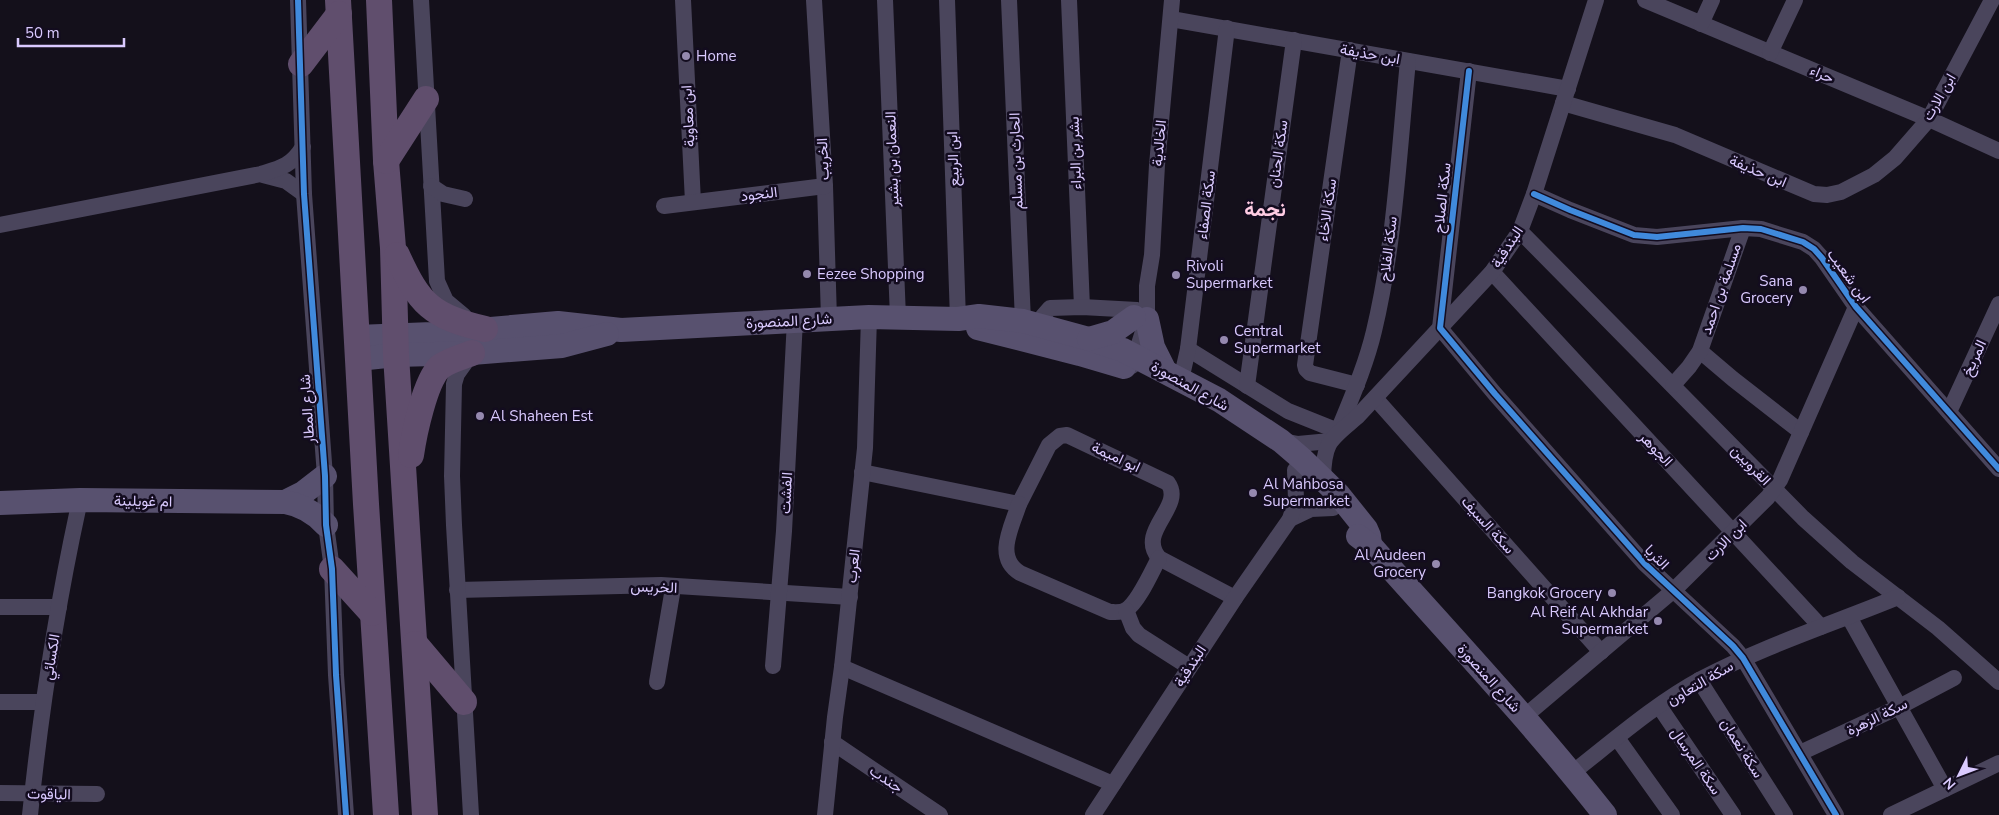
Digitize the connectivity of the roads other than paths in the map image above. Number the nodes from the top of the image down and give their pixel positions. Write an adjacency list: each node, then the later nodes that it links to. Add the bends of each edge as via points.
1 (298, 0): 24 (street, شارع المطار)
2 (379, 0): 31 (main road)
3 (421, 0): 27 (street)
4 (683, 0): 39 (street, ابن معاوية)
5 (814, 0): 34 (street, الخريب)
6 (885, 0): 51 (street, النعمان بن بشير)
7 (947, 0): 53 (street, ابن الربيع)
8 (1009, 0): 55 (street, الحارث بن مسلم)
9 (1069, 0): 47 (street, بشر بن البراء)
10 (1172, 0): 17 (street, الخالدية)
11 (1596, 0): 26 (street, البندقية)
12 (1645, 0): 18 (street, حراء)
13 (1712, 0): 18 (street)
14 (1795, 0): 22 (street)
15 (1994, 4): 28 (street, ابن الارت)
16 (339, 13): 24 (main road); 60 (main road)
17 (1171, 18): 19 (street, ابن حذيفة); 49 (street, الخالدية, via 1152,255)
18 (1701, 24): 22 (street, حراء)
19 (1228, 28): 20 (street, ابن حذيفة); 61 (street, سكة الصفاء)
20 (1294, 40): 21 (street, ابن حذيفة); 67 (street, سكة الحنان)
21 (1350, 50): 23 (street, ابن حذيفة); 66 (street, سكة الاخاء, via 1305,365 1310,373)
22 (1770, 52): 28 (street, حراء)
23 (1408, 60): 25 (street, ابن حذيفة); 66 (street, سكة الفلاح, via 1386,272 1373,333)
24 (301, 64): 29 (street, شارع المطار)
25 (1469, 71): 26 (street, ابن حذيفة); 57 (street, سكة الصلاح)
26 (1566, 96): 35 (street, ابن حذيفة, via 1674,135 1814,194); 37 (street, البندقية)
27 (426, 99): 31 (main road); 33 (street)
28 (1929, 119): 30 (street, حراء); 35 (street, ابن الارت, via 1895,158 1874,175)
29 (303, 147): 32 (street, via 281,169); 36 (street, شارع المطار)
30 (1999, 151)
31 (386, 161): 44 (main road)
32 (261, 174): 36 (street, via 286,181); 41 (street)
33 (431, 186): 38 (street, via 443,194); 58 (street, via 437,281 449,304)
34 (825, 186): 39 (street, النجود); 52 (street, الخريب)
35 (1840, 192)
36 (304, 194): 77 (street, شارع المطار)
37 (1534, 194): 42 (street, ابن شعيب, via 1634,234 1657,237); 43 (street, البندقية)
38 (465, 199)
39 (693, 202): 40 (street, النجود)
40 (664, 206)
41 (0, 225)
42 (1743, 228): 48 (street, ابن شعيب, via 1761,229 1803,242 1814,249); 62 (street, مسلمة بن احمد)
43 (1520, 230): 45 (street, البندقية); 68 (street, القرويين)
44 (393, 248): 58 (main road, via 413,288 426,303 450,320); 60 (main road)
45 (1492, 272): 57 (street, البندقية); 88 (street, الجوهر)
46 (1999, 304): 70 (street, المريخ)
47 (1082, 307): 49 (street); 55 (street, via 1050,308)
48 (1856, 307): 70 (street, ابن شعيب); 71 (street, ابن الارت)
49 (1139, 316): 59 (main road, via 1113,332); 64 (street, الخالدية); 65 (main road, via 1153,347)
50 (870, 317): 51 (main road, شارع المنصورة); 52 (main road, شارع المنصورة); 76 (street, العرب)
51 (898, 317): 53 (main road, شارع المنصورة)
52 (830, 319): 54 (main road, شارع المنصورة)
53 (958, 319): 55 (main road, شارع المنصورة, via 979,316); 64 (main road, شارع المنصورة, via 980,329 1080,354)
54 (795, 320): 56 (main road, شارع المنصورة); 95 (street, الفشت)
55 (1030, 323): 59 (main road, شارع المنصورة)
56 (625, 326): 58 (main road, شارع المنصورة, via 558,323); 63 (main road, شارع المنصورة, via 562,346)
57 (1440, 328): 69 (street, البندقية); 94 (street, الثريا, via 1638,556)
58 (485, 329): 60 (main road, شارع المنصورة)
59 (1089, 339): 64 (main road, شارع المنصورة)
60 (376, 344): 63 (main road, شارع المنصورة); 80 (main road); 102 (main road)
61 (1188, 349): 65 (street, سكة الصفاء); 67 (street, شارع المنصورة)
62 (1700, 351): 68 (street, مسلمة بن احمد); 71 (street, مسلمة بن احمد)
63 (472, 354): 80 (main road, via 446,363 436,371 429,384 413,443); 93 (street, via 458,374 454,389 452,476)
64 (1127, 360): 65 (main road, شارع المنصورة); 75 (main road, شارع المنصورة)
65 (1173, 376): 73 (main road, شارع المنصورة, via 1219,400)
66 (1356, 385): 72 (street, سكة الفلاح)
67 (1247, 386): 72 (street, شارع المنصورة)
68 (1673, 386): 79 (street, القرويين)
69 (1376, 398): 72 (street, البندقية); 106 (street, سكة السيف)
70 (1949, 412): 74 (street, ابن شعيب)
71 (1801, 432): 79 (street, ابن الارت)
72 (1334, 436): 73 (street, البندقية, via 1298,444); 78 (street, via 1324,452)
73 (1280, 440): 78 (main road, شارع المنصورة)
74 (1999, 469)
75 (1295, 470): 85 (main road, شارع المنصورة); 86 (street, البندقية, via 1296,500)
76 (862, 472): 84 (street); 96 (street, العرب)
77 (325, 476): 82 (main road, ام غويلينة); 87 (street, شارع المطار)
78 (1323, 478): 89 (main road, شارع المنصورة, via 1366,529)
79 (1774, 489): 88 (street, ابن الارت); 97 (street, القرويين, via 1852,562)
80 (406, 490): 105 (main road)
81 (80, 500): 82 (main road, ام غويلينة); 83 (main road, ام غويلينة); 99 (street, الكسائي)
82 (285, 502): 87 (main road, ام غويلينة, via 304,507)
83 (0, 503)
84 (1019, 504): 90 (street, ابو اميمة, via 1049,445 1060,436 1075,438 1171,487 1171,499 1151,545); 101 (street, ابو اميمة, via 1006,547 1006,556 1014,569 1110,612)
85 (1333, 508): 86 (street, via 1311,509); 89 (main road, شارع المنصورة)
86 (1290, 519): 98 (street, البندقية)
87 (326, 525): 91 (street, شارع المطار)
88 (1734, 532): 94 (street, ابن الارت); 104 (street, الجوهر)
89 (1370, 545): 120 (main road, شارع المنصورة)
90 (1159, 558): 98 (street); 101 (street, via 1133,604)
91 (332, 569): 102 (main road); 132 (street, شارع المطار)
92 (673, 588): 93 (street, الخريس, via 661,585); 95 (street, الخريس); 113 (street)
93 (457, 590): 117 (street)
94 (1674, 590): 106 (street, ابن الارت); 107 (street, الثريا)
95 (779, 592): 96 (street, الخريس); 108 (street, الفشت)
96 (850, 597): 109 (street, العرب)
97 (1898, 597): 103 (street, سكة التعاون); 114 (street, القرويين)
98 (1235, 598): 110 (street, البندقية)
99 (58, 607): 100 (street); 116 (street, الكسائي)
100 (0, 608)
101 (1126, 610): 110 (street, via 1133,628 1140,635)
102 (372, 613): 133 (main road)
103 (1849, 617): 104 (street, سكة التعاون); 119 (street)
104 (1820, 627): 107 (street, سكة التعاون)
105 (415, 644): 117 (main road); 134 (main road)
106 (1601, 652): 120 (street, ابن الارت)
107 (1743, 658): 112 (street, سكة التعاون); 123 (street, الثريا)
108 (773, 666)
109 (842, 667): 122 (street, العرب); 126 (street)
110 (1189, 668): 126 (street, البندقية)
111 (1954, 678): 119 (street, سكة الزهرة)
112 (1700, 680): 118 (street, سكة التعاون); 142 (street, سكة نعمان)
113 (657, 682)
114 (1999, 682)
115 (0, 702): 116 (street)
116 (43, 702): 129 (street, الكسائي)
117 (464, 702): 135 (street)
118 (1659, 706): 121 (street, سكة التعاون); 141 (street, سكة المرسال)
119 (1899, 707): 123 (street, سكة الزهرة); 127 (street)
120 (1524, 717): 125 (main road, شارع المنصورة)
121 (1617, 738): 125 (street, سكة التعاون); 140 (street)
122 (832, 742): 136 (street, العرب); 137 (street, جندب)
123 (1800, 753): 143 (street, الثريا)
124 (1999, 763): 127 (street)
125 (1572, 773): 139 (main road, شارع المنصورة)
126 (1113, 784): 138 (street, البندقية)
127 (1945, 789): 144 (street)
128 (0, 793): 129 (street, الياقوت)
129 (32, 793): 130 (street, الياقوت); 131 (street, الكسائي)
130 (97, 794)
131 (30, 815)
132 (346, 815)
133 (386, 815)
134 (425, 815)
135 (471, 815)
136 (826, 815)
137 (940, 815)
138 (1093, 815)
139 (1604, 815)
140 (1672, 815)
141 (1732, 815)
142 (1785, 815)
143 (1836, 815)
144 (1890, 815)

